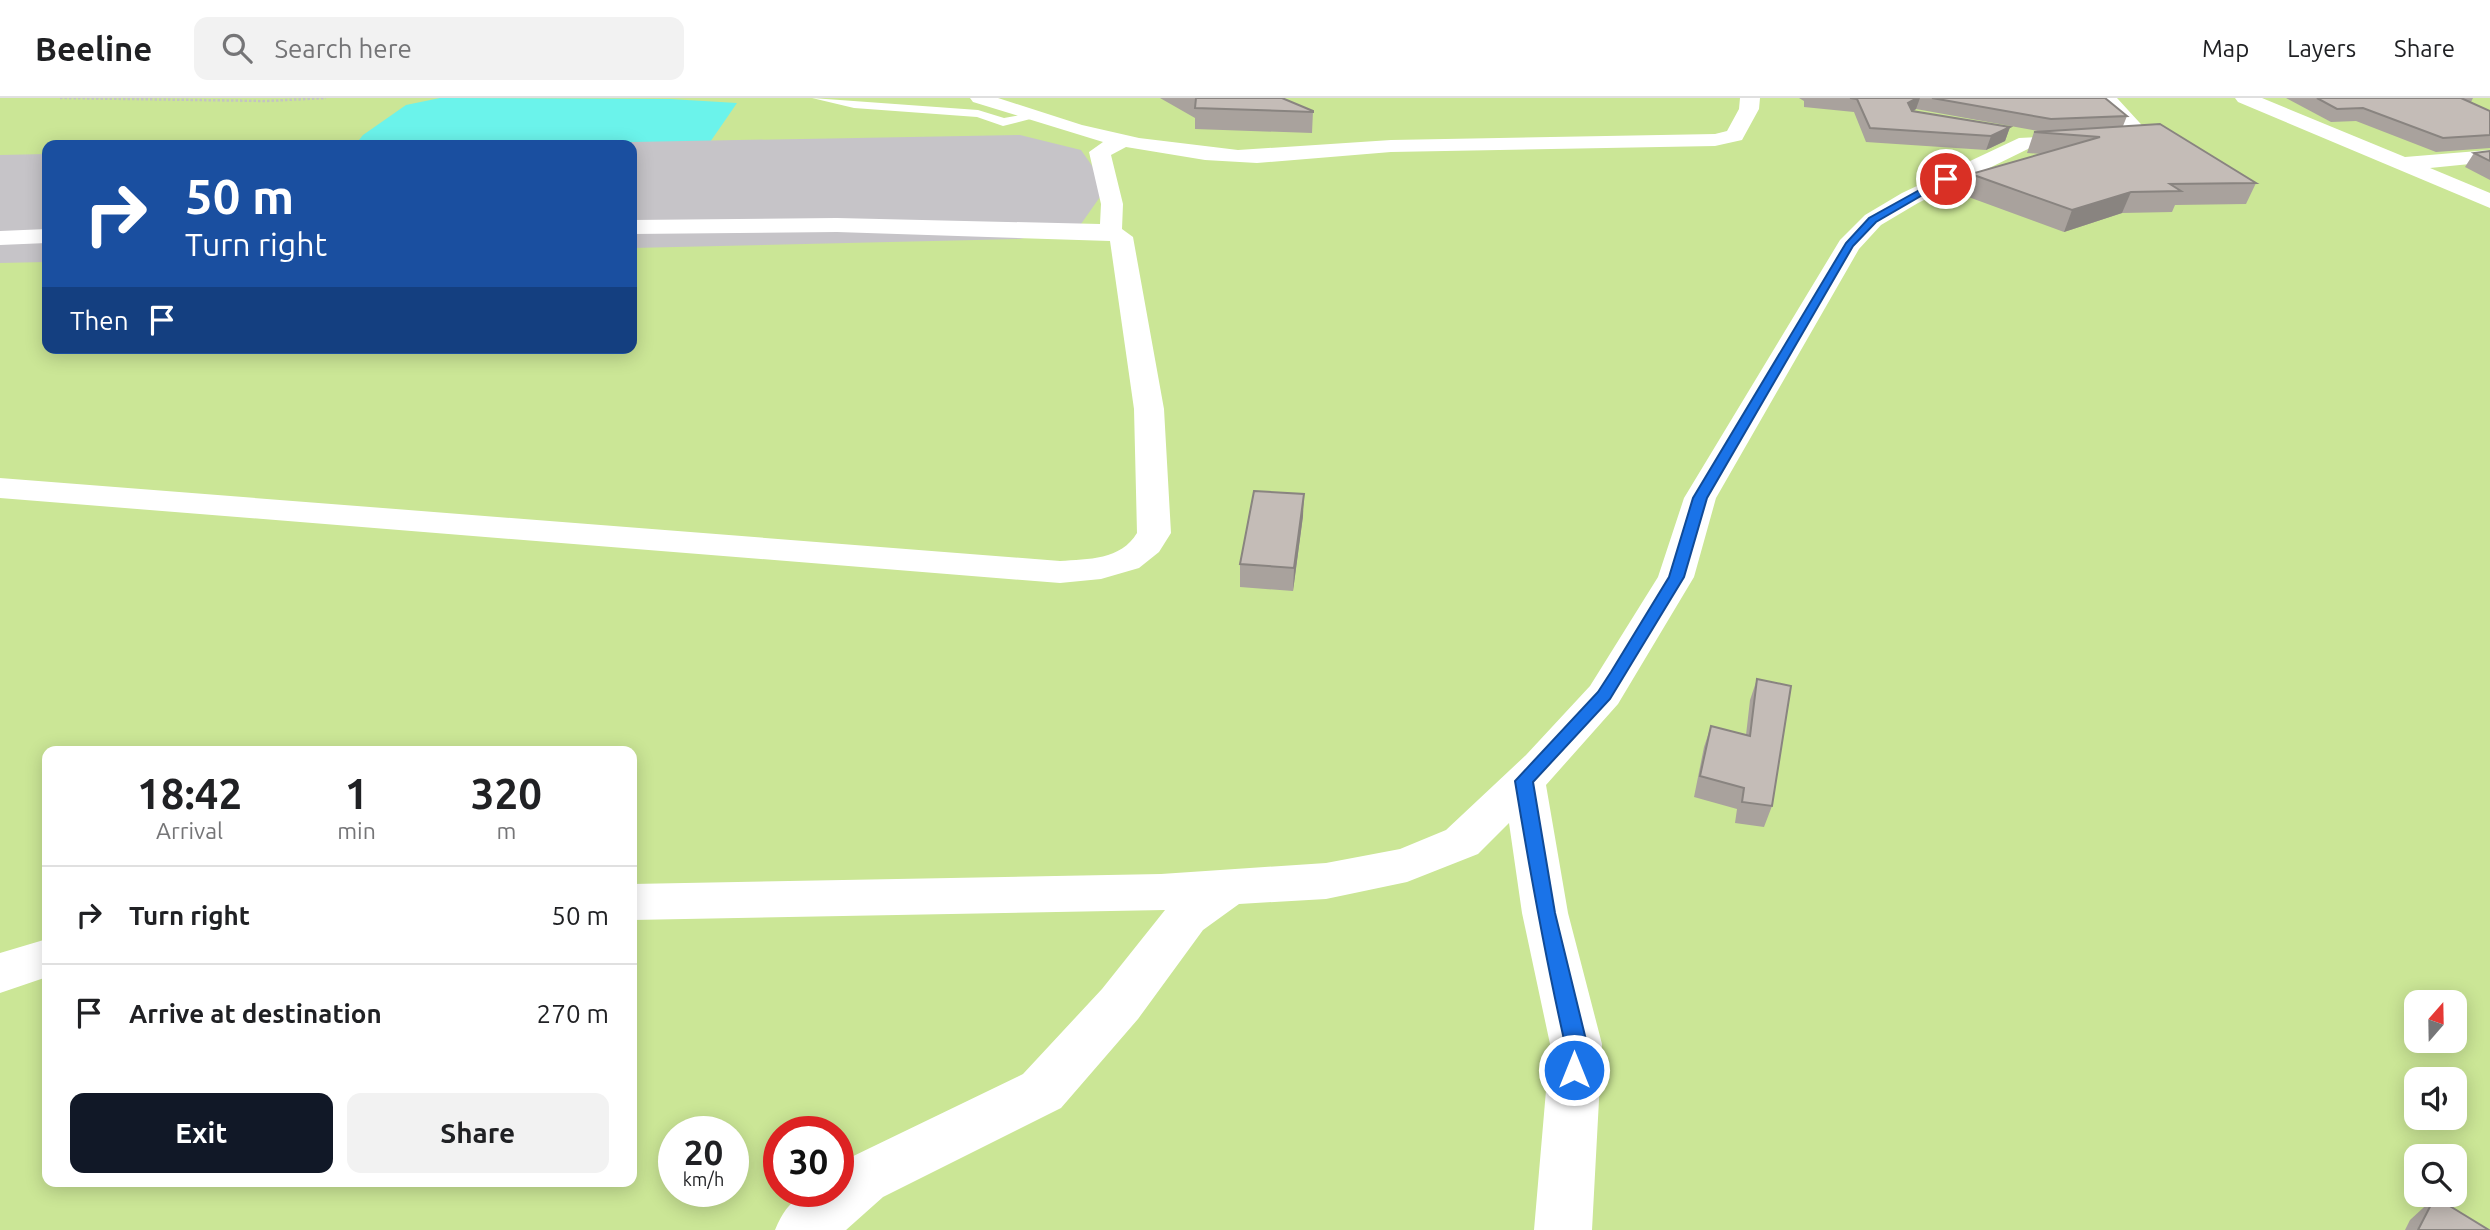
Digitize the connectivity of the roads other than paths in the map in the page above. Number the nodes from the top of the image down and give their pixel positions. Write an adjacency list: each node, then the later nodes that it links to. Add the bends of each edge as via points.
1 (818, 98): 6 (lane, via 978,114 1003,122)
2 (980, 98): 6 (street)
3 (1750, 98): 8 (street, via 1735,136 1715,140 1382,147 1238,156)
4 (2106, 98): 9 (street, via 2143,138)
5 (2245, 98): 11 (street)
6 (1032, 117): 8 (street)
7 (2001, 131): 9 (street)
8 (1127, 139): 14 (street, via 1100,152 1112,204 1112,226)
9 (2055, 140): 18 (street, via 2026,142 1946,179 1873,220 1849,245 1700,498 1676,577 1619,672 1604,695)
10 (2490, 156): 11 (street)
11 (2404, 164): 12 (street)
12 (2490, 201)
13 (637, 227): 14 (street, via 849,223)
14 (1107, 231): 17 (street, via 1121,237 1138,323 1149,409 1154,512 1154,533 1147,548 1109,568 1060,572)
15 (42, 236): 16 (street)
16 (0, 238)
17 (0, 488)
18 (1524, 781): 19 (street, via 1462,842 1407,865 1326,881); 24 (street, via 1545,913 1576,1044)
19 (1230, 887): 20 (street); 23 (street, via 1186,917 1121,1004 1042,1091 863,1179)
20 (637, 902)
21 (42, 960): 22 (street)
22 (0, 973)
23 (804, 1230)
24 (1563, 1230)

